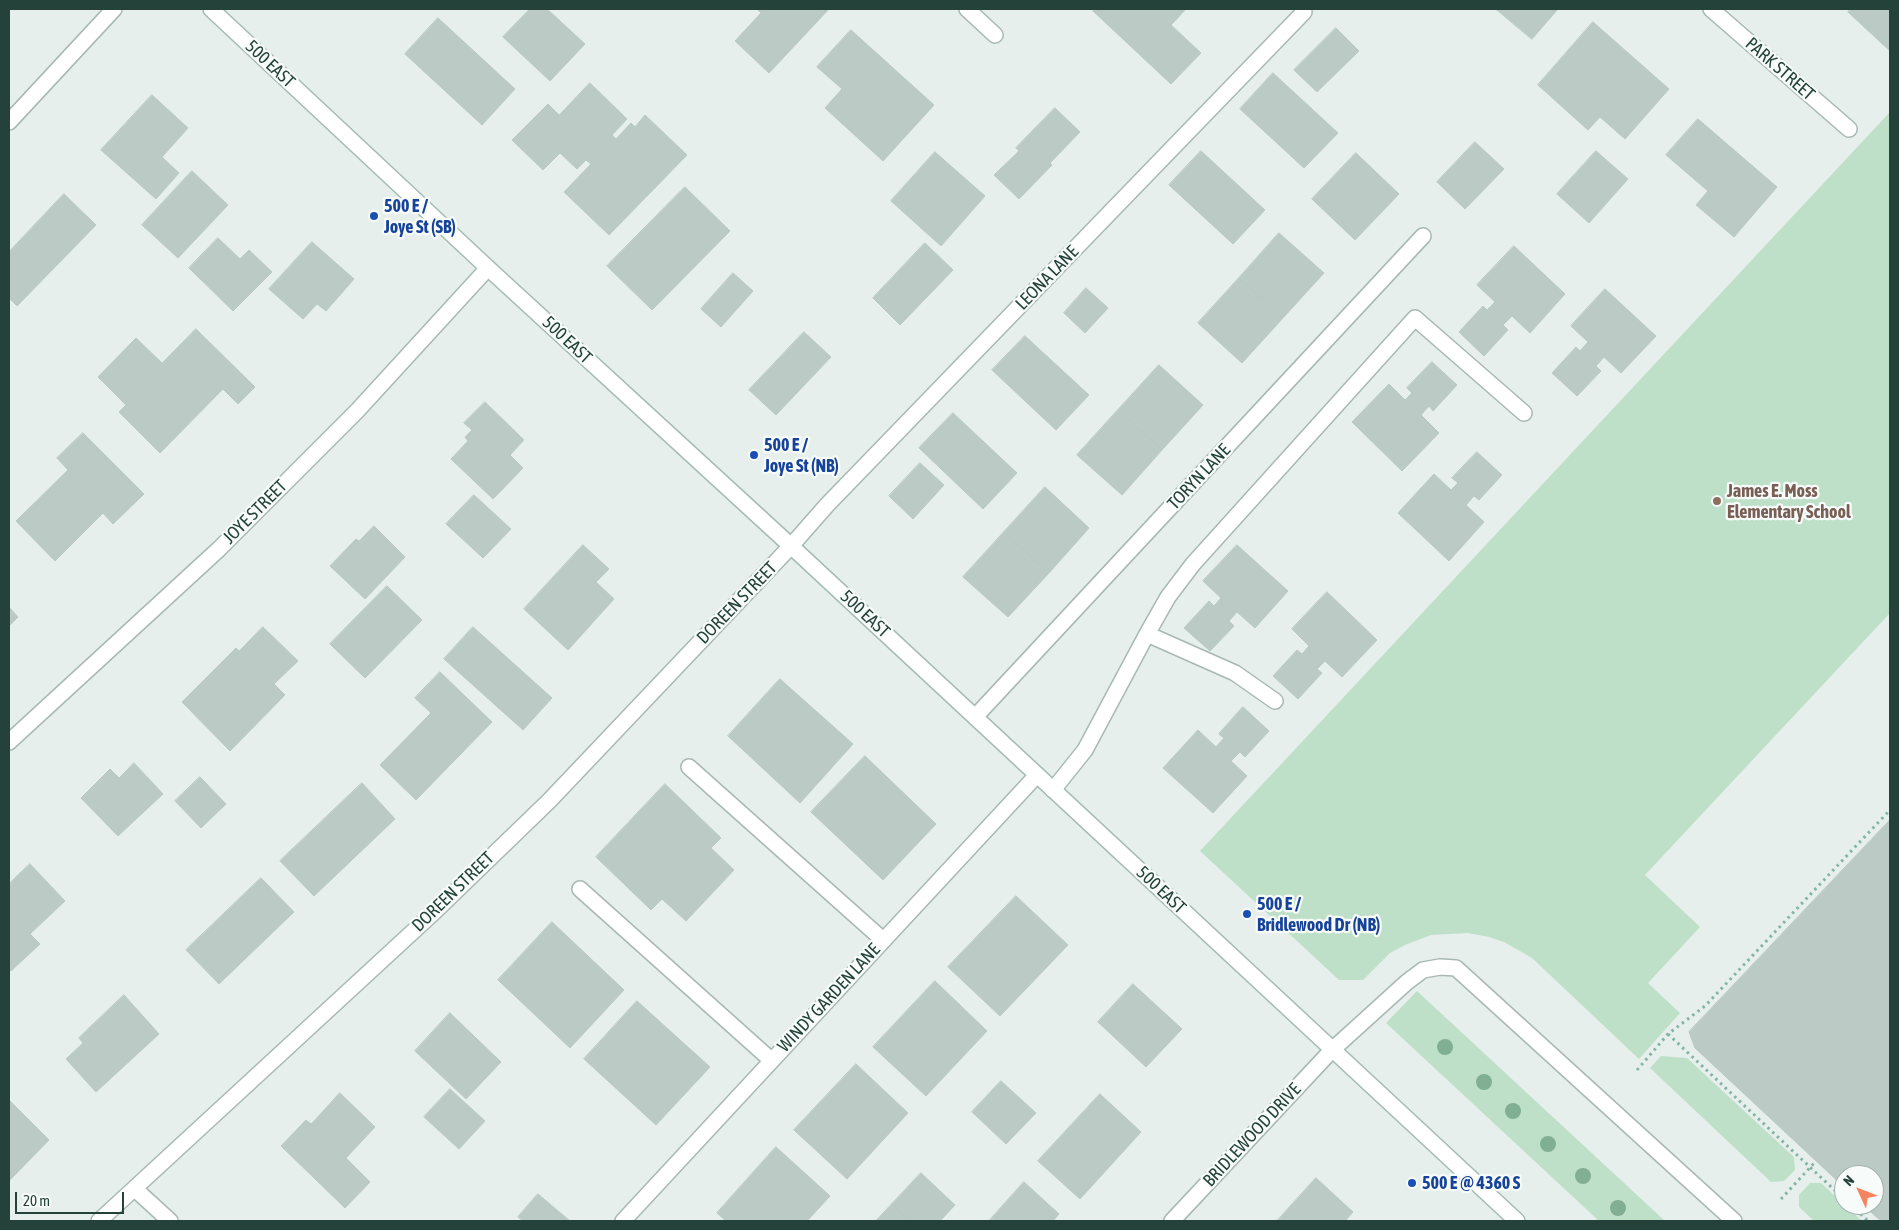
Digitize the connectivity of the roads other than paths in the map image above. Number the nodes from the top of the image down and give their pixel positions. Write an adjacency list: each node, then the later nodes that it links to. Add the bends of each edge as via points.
1 (114, 9): 7 (street)
2 (211, 9): 10 (street, 500 EAST)
3 (967, 9): 6 (street)
4 (1711, 9): 8 (street, PARK STREET)
5 (1304, 12): 12 (street, LEONA LANE)
6 (995, 35)
7 (9, 122)
8 (1849, 129)
9 (1423, 236): 15 (street, TORYN LANE)
10 (488, 268): 12 (street, 500 EAST); 16 (street, JOYE STREET, via 357,411 219,549)
11 (1524, 413): 13 (street, via 1415,318 1193,564)
12 (791, 546): 15 (street, 500 EAST); 24 (street, DOREEN STREET, via 542,807 431,915)
13 (1146, 634): 14 (street, via 1235,673); 19 (street, via 1085,750)
14 (1275, 701)
15 (975, 717): 18 (street, 500 EAST)
16 (9, 742)
17 (690, 767): 21 (street)
18 (1037, 775): 19 (street, 500 EAST); 21 (street, WINDY GARDEN LANE)
19 (1053, 790): 22 (street, 500 EAST)
20 (580, 889): 23 (street)
21 (883, 940): 23 (street, WINDY GARDEN LANE)
22 (1332, 1050): 28 (street, BRIDLEWOOD DRIVE); 29 (street, 500 EAST); 30 (street, BRIDLEWOOD DRIVE, via 1423,970 1440,966 1456,968)
23 (772, 1060): 27 (street, WINDY GARDEN LANE)
24 (135, 1189): 25 (street, DOREEN STREET); 26 (street)
25 (99, 1221)
26 (170, 1221)
27 (623, 1221)
28 (1172, 1221)
29 (1517, 1221)
30 (1734, 1221)

